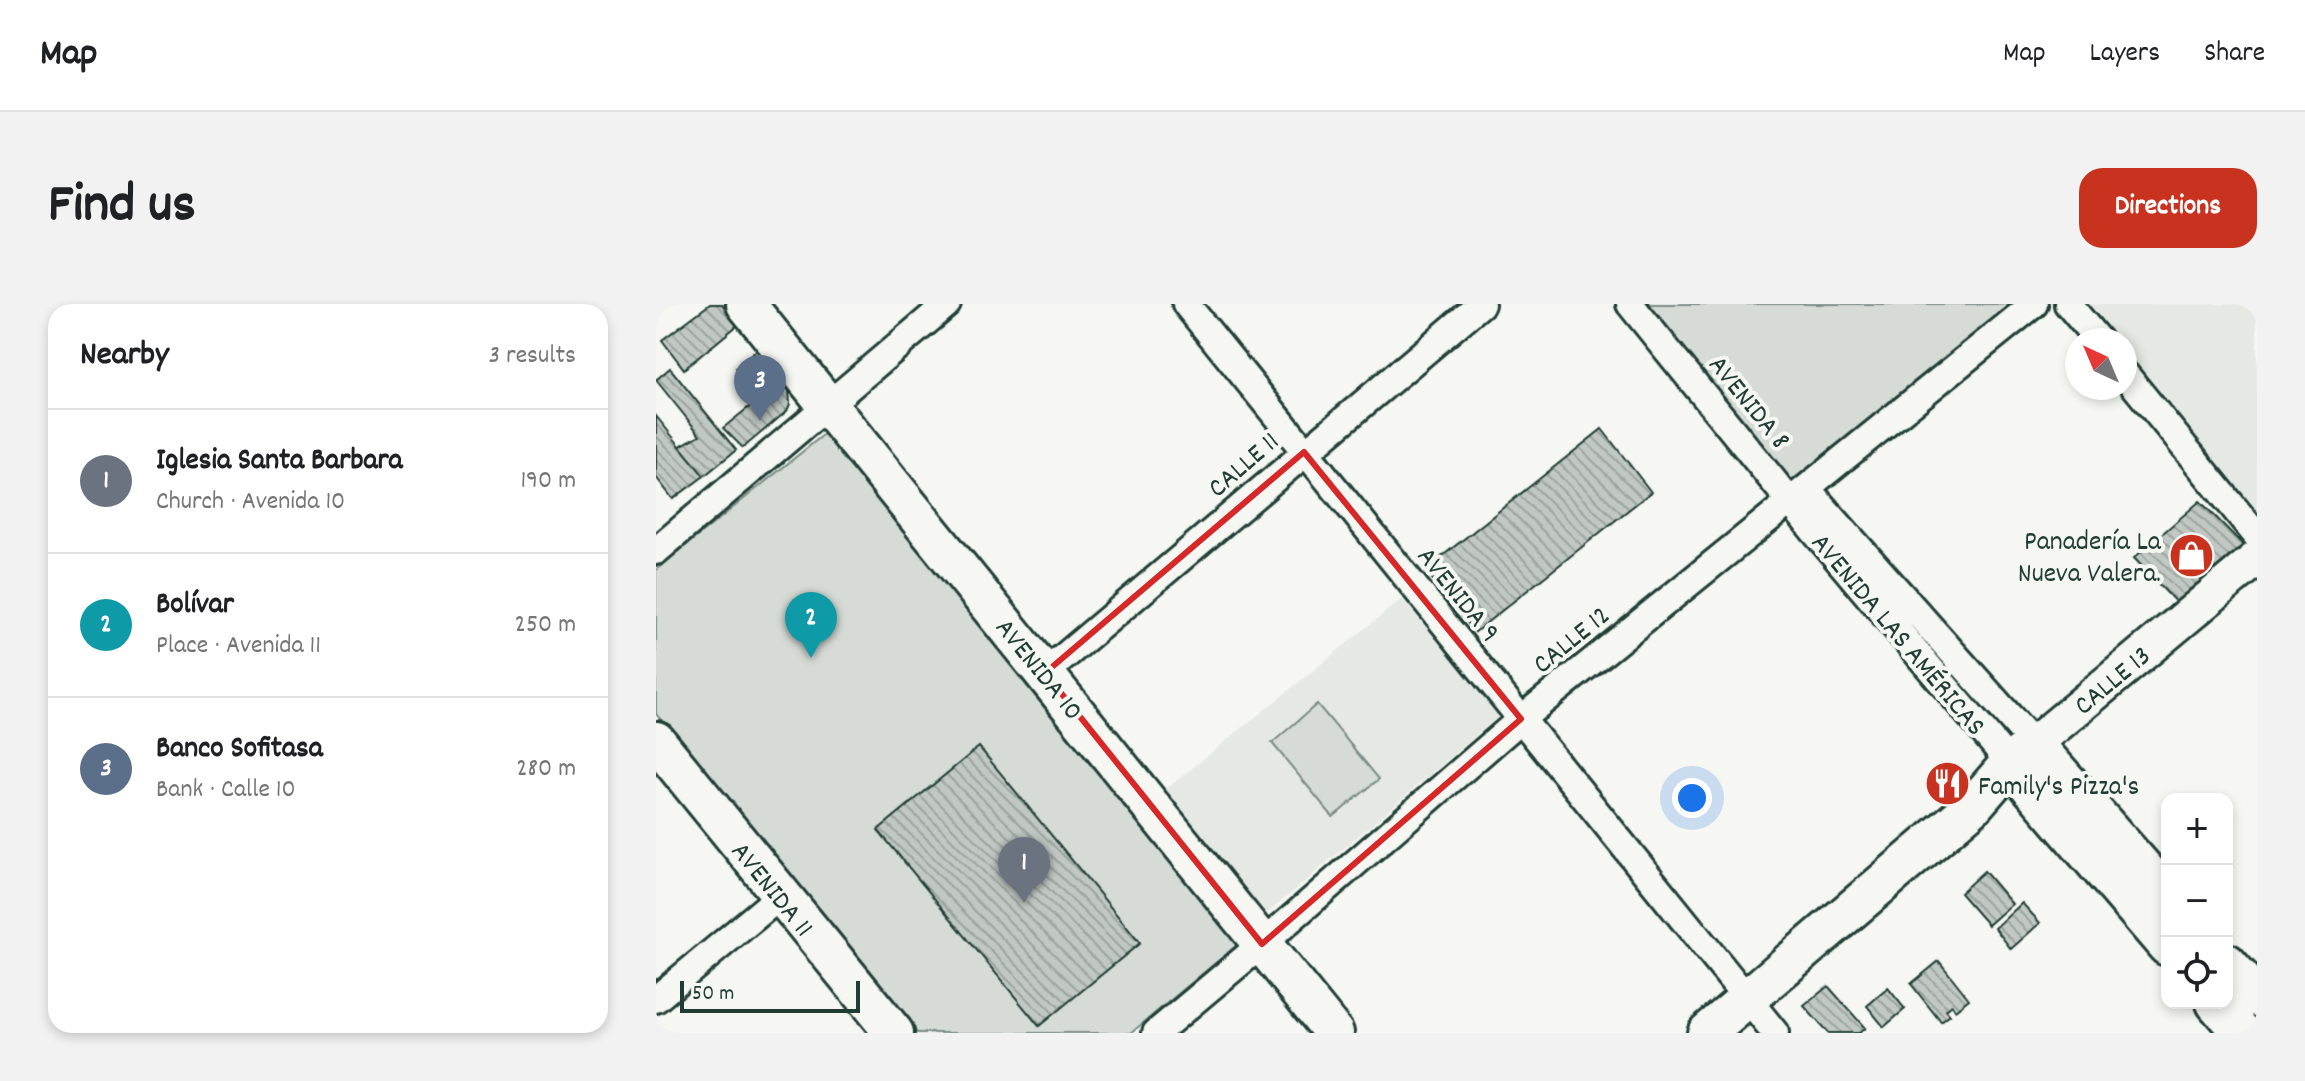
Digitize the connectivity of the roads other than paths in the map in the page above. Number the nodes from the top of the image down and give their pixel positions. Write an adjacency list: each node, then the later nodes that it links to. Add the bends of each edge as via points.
1 (746, 304): 10 (main road, AVENIDA 10)
2 (947, 304): 10 (street)
3 (1186, 304): 11 (street, AVENIDA 9)
4 (1481, 304): 11 (street, CALLE 11)
5 (1630, 304): 12 (street, AVENIDA 8)
6 (2034, 304): 12 (street, CALLE 12)
7 (2068, 304): 8 (street)
8 (2088, 328)
9 (2137, 389): 13 (street)
10 (829, 406): 14 (street); 17 (main road, AVENIDA 10)
11 (1304, 452): 17 (street, CALLE 11); 18 (street, AVENIDA 9)
12 (1799, 495): 18 (street, CALLE 12); 20 (street, AVENIDA LAS AMÉRICAS)
13 (2257, 536)
14 (656, 551)
15 (2257, 558): 20 (street, CALLE 13)
16 (2257, 582): 20 (street, CALLE 13)
17 (1045, 673): 24 (main road, AVENIDA 10)
18 (1521, 719): 24 (street, CALLE 12); 28 (street, AVENIDA 9)
19 (656, 741): 22 (main road, AVENIDA 11)
20 (2029, 761): 21 (main road, AVENIDA LAS AMÉRICAS); 23 (main road, AVENIDA LAS AMÉRICAS); 28 (main road, CALLE 13)
21 (2161, 889)
22 (780, 896): 27 (street); 30 (main road, AVENIDA 11)
23 (2161, 938)
24 (1262, 944): 31 (street, CALLE 12); 32 (main road, AVENIDA 10)
25 (2233, 970): 26 (main road)
26 (2257, 997)
27 (656, 999)
28 (1749, 999): 33 (main road, CALLE 13); 34 (street, AVENIDA 9)
29 (2221, 1009): 35 (main road)
30 (894, 1033)
31 (1156, 1033)
32 (1334, 1033)
33 (1707, 1033)
34 (1775, 1033)
35 (2242, 1033)

